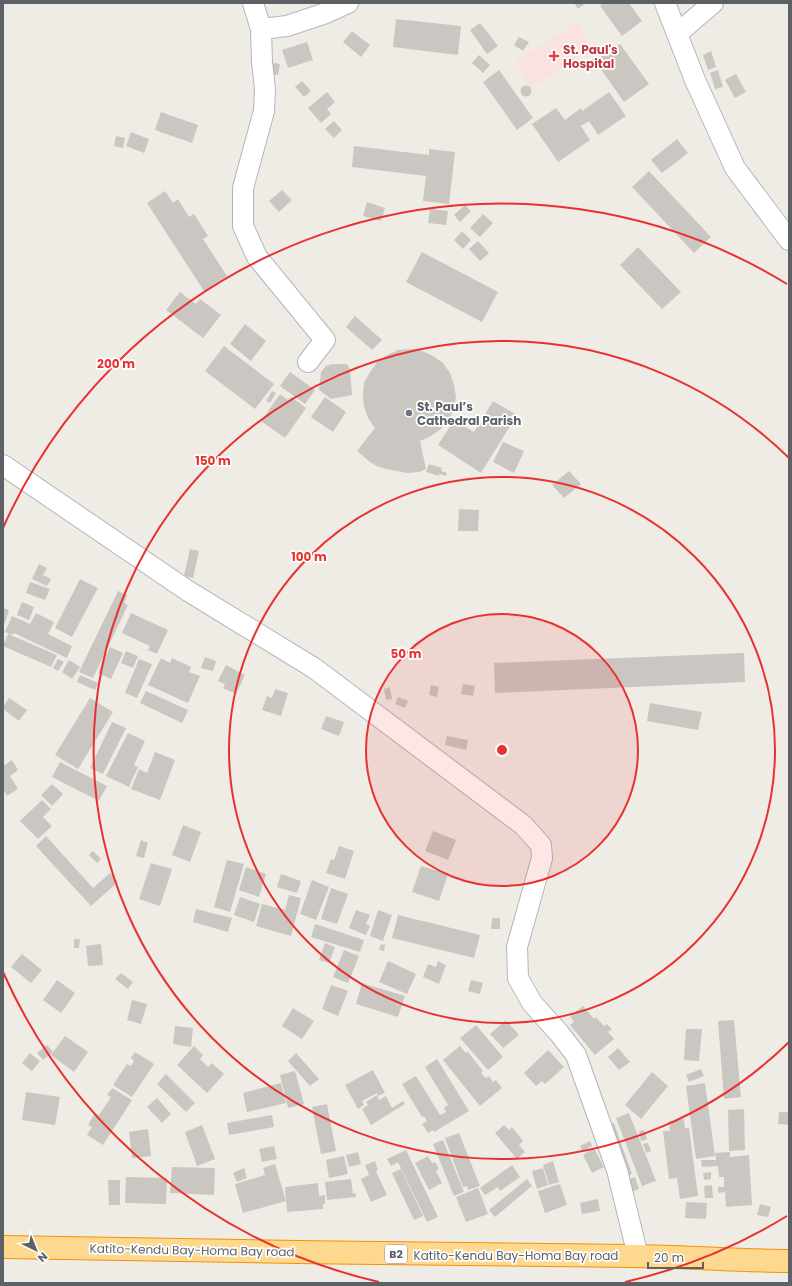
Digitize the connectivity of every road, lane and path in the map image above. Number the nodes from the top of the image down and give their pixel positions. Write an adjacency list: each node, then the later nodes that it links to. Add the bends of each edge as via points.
1 (253, 3): 5 (street)
2 (348, 3): 5 (street, via 287,26)
3 (665, 3): 6 (street)
4 (713, 3): 6 (street)
5 (261, 29): 8 (street, via 264,111 243,188 243,226 256,257 325,340)
6 (677, 34): 7 (street, via 735,168)
7 (789, 240)
8 (308, 362)
9 (3, 465): 11 (street, via 188,591 314,668 523,825 541,845 542,858 517,947 518,978 532,1003 576,1055 616,1170)
10 (3, 1247): 11 (highway, Katito-Kendu Bay-Homa Bay road / B2)
11 (638, 1256): 12 (highway, Katito-Kendu Bay-Homa Bay road / B2)
12 (789, 1260)

